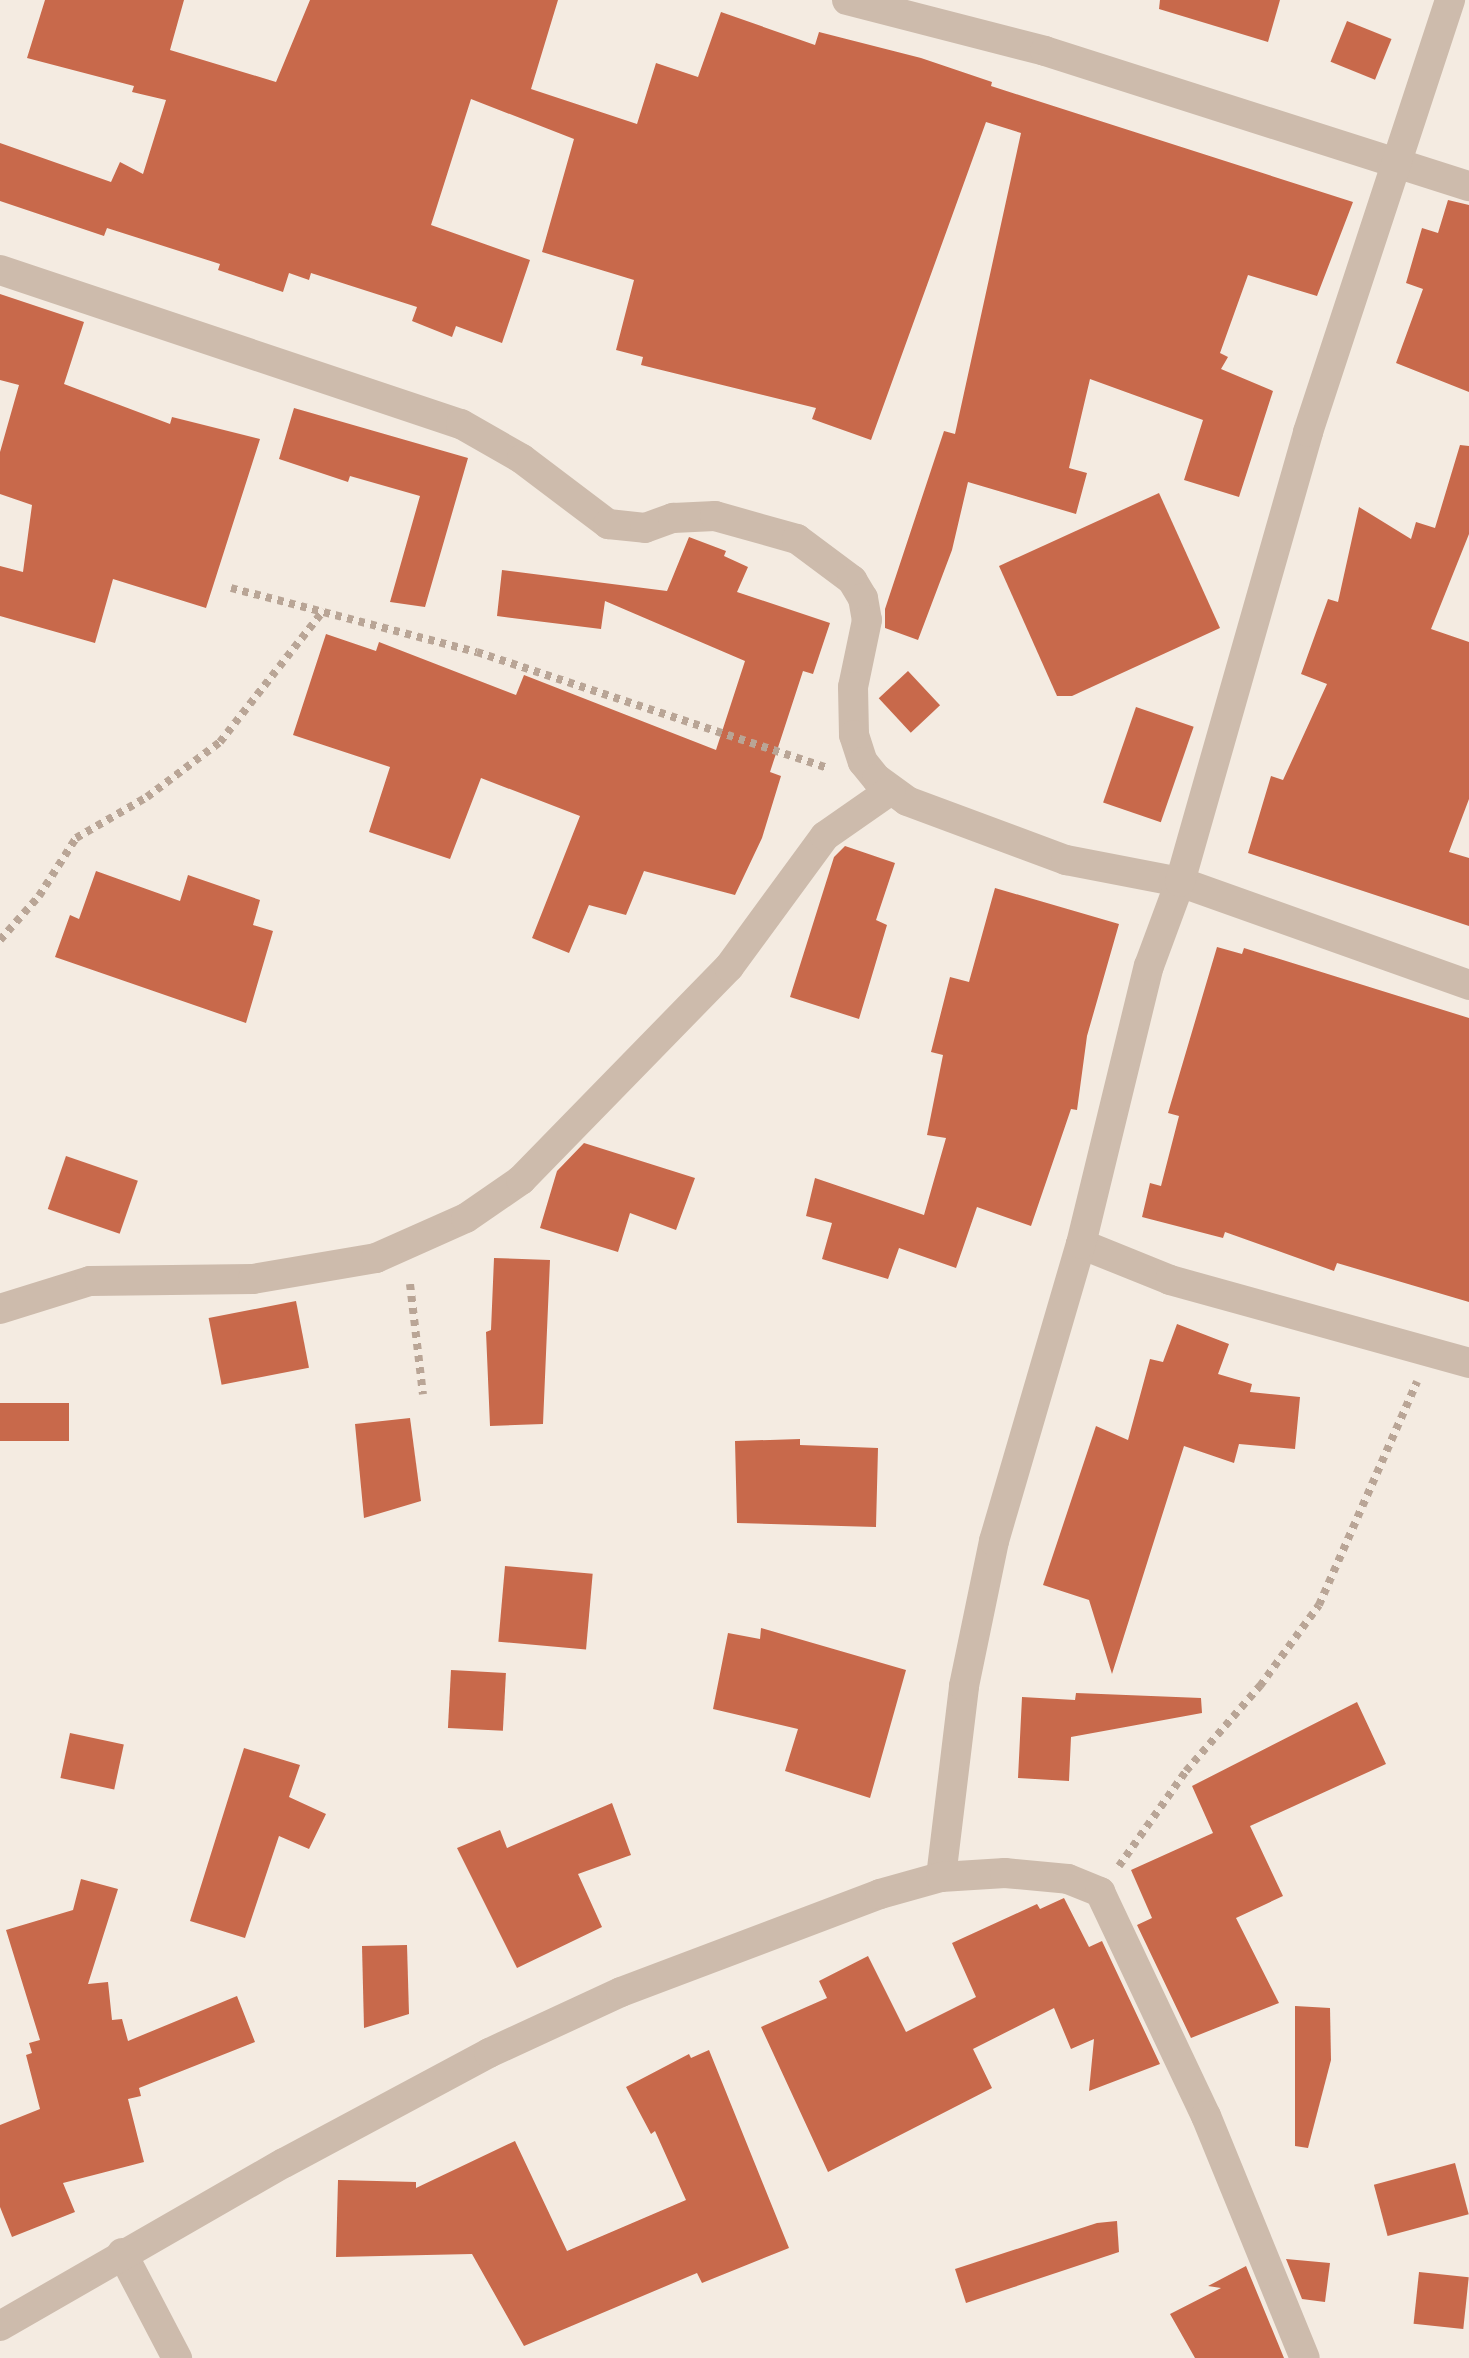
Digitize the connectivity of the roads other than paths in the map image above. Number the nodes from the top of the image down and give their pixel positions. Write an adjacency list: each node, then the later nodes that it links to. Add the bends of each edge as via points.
1 (848, 0): 3 (street, via 1045,51)
2 (1450, 0): 3 (street)
3 (1397, 161): 4 (street); 7 (street, via 1308,432)
4 (1469, 186)
5 (0, 270): 6 (street, via 461,424 608,524 645,528 715,516 797,539 852,580 863,598 854,735)
6 (884, 784): 7 (street, via 1066,860); 10 (street, via 825,836 729,967 521,1180 482,1209 376,1258 253,1279 90,1281)
7 (1180, 882): 8 (street); 9 (street, via 1149,966)
8 (1469, 985)
9 (1081, 1244): 11 (street, via 1170,1280); 12 (street, via 994,1541 964,1686)
10 (0, 1310)
11 (1469, 1363)
12 (941, 1876): 13 (street, via 621,1992 489,2053); 16 (street, via 1068,1879 1100,1892 1206,2116)
13 (122, 2253): 14 (street); 15 (street)
14 (0, 2326)
15 (177, 2358)
16 (1305, 2358)

